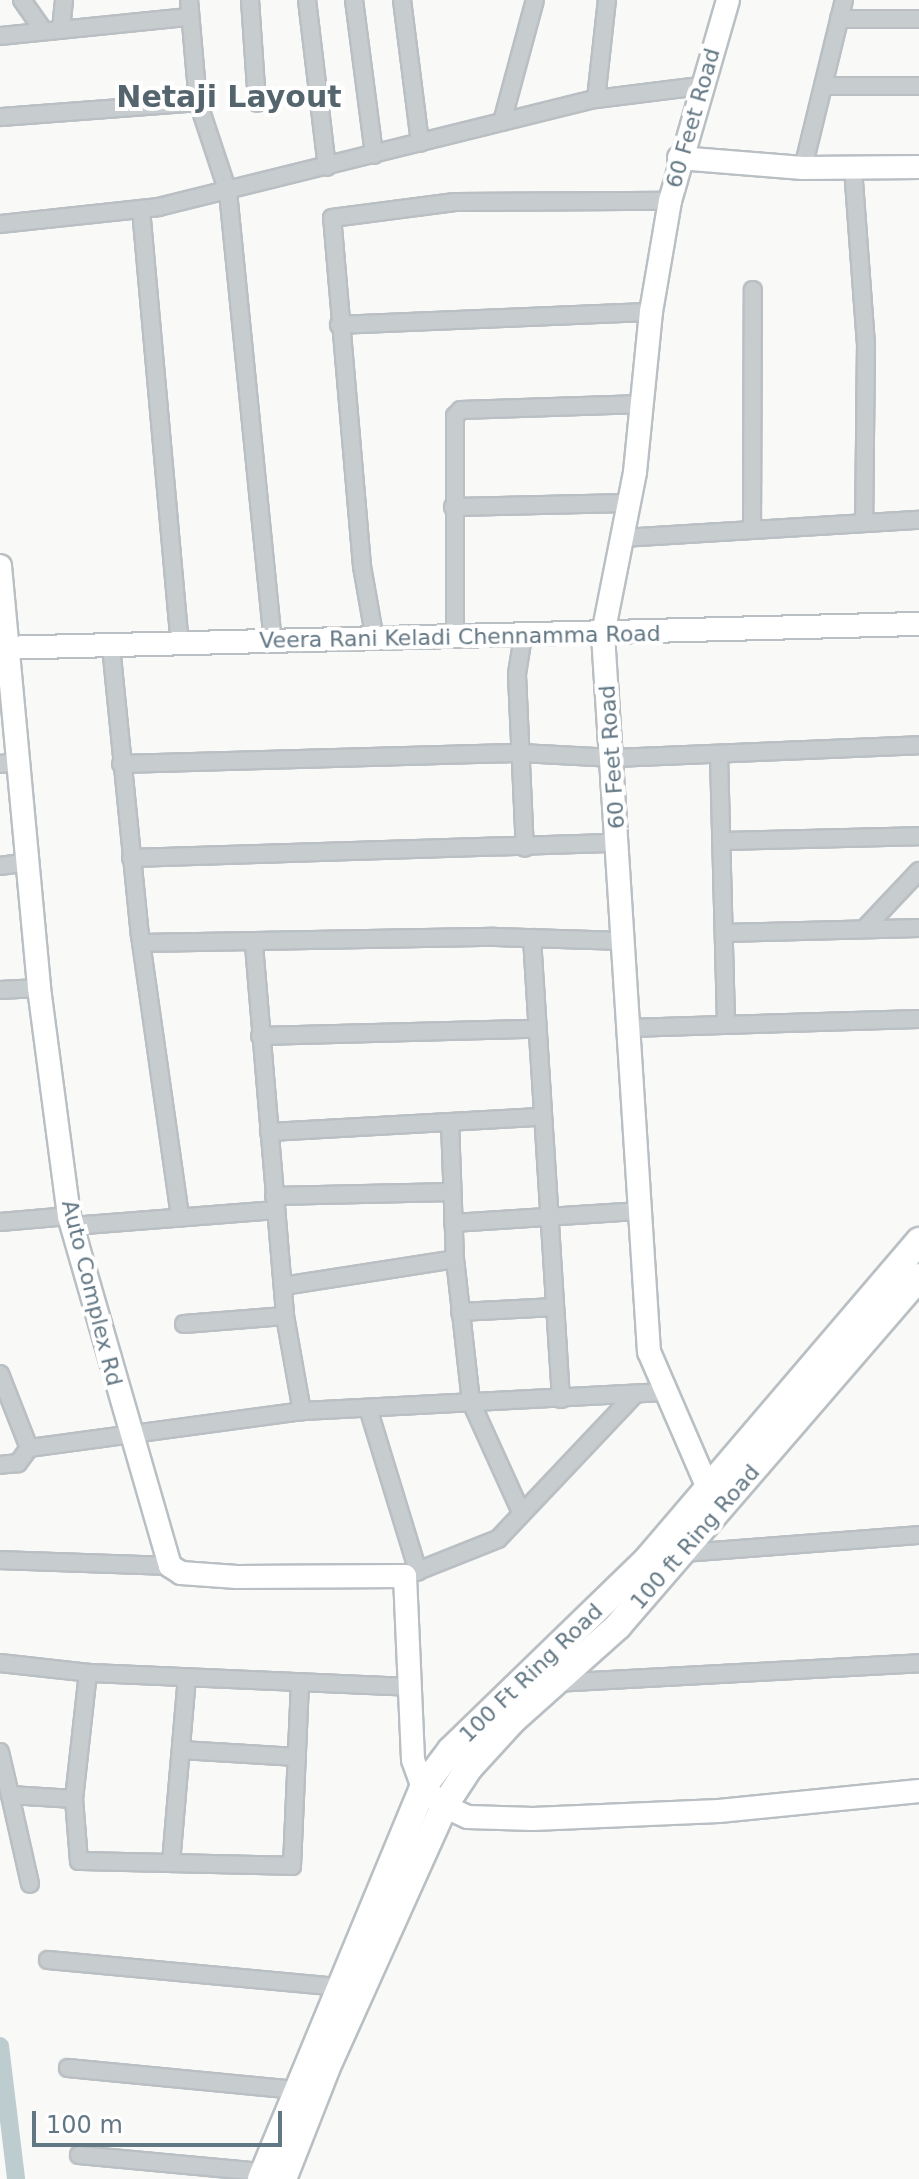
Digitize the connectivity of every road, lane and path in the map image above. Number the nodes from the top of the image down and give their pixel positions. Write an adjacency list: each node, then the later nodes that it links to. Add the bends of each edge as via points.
1 (22, 0): 15 (street)
2 (64, 0): 14 (street)
3 (250, 0): 22 (street)
4 (307, 0): 28 (street)
5 (354, 0): 26 (street)
6 (402, 0): 25 (street)
7 (535, 0): 24 (street)
8 (607, 0): 20 (street)
9 (728, 0): 17 (street, 60 Feet Road)
10 (844, 0): 12 (street)
11 (188, 8): 14 (street); 21 (street)
12 (839, 19): 13 (street); 18 (street)
13 (919, 19)
14 (61, 29): 15 (street)
15 (44, 31): 16 (street)
16 (0, 36)
17 (700, 86): 20 (street); 27 (street, 60 Feet Road)
18 (823, 86): 19 (street); 30 (street)
19 (919, 86)
20 (596, 99): 24 (street)
21 (198, 102): 23 (street); 32 (street)
22 (257, 103)
23 (0, 117)
24 (502, 122): 25 (street)
25 (420, 143): 26 (street)
26 (374, 155): 28 (street)
27 (679, 158): 30 (street); 33 (street, 60 Feet Road)
28 (327, 167): 32 (street)
29 (919, 167): 31 (street)
30 (803, 168): 31 (street)
31 (853, 168): 43 (street, via 866,343)
32 (228, 192): 34 (street); 52 (street)
33 (670, 201): 37 (street, 60 Feet Road); 38 (street, via 455,202 337,215 331,224)
34 (141, 209): 35 (street); 53 (street)
35 (0, 224)
36 (753, 290): 44 (street)
37 (651, 312): 38 (street); 39 (street, 60 Feet Road)
38 (339, 325): 51 (street, via 362,566)
39 (642, 404): 40 (street, 60 Feet Road); 41 (street, via 461,410 452,425)
40 (629, 503): 41 (street); 45 (street, 60 Feet Road)
41 (453, 507): 50 (street)
42 (919, 520): 43 (street)
43 (864, 523): 44 (street)
44 (752, 529): 45 (street)
45 (622, 538): 48 (street, 60 Feet Road)
46 (0, 566): 55 (street, Auto Complex Rd)
47 (919, 624): 48 (street, Veera Rani Keladi Chennamma Road)
48 (603, 634): 49 (street, Veera Rani Keladi Chennamma Road); 59 (street, 60 Feet Road)
49 (523, 636): 50 (street, Veera Rani Keladi Chennamma Road); 57 (street, via 517,675)
50 (455, 638): 51 (street, Veera Rani Keladi Chennamma Road)
51 (375, 640): 52 (street, Veera Rani Keladi Chennamma Road)
52 (273, 642): 53 (street, Veera Rani Keladi Chennamma Road)
53 (180, 644): 54 (street, Veera Rani Keladi Chennamma Road)
54 (111, 646): 55 (street, Veera Rani Keladi Chennamma Road); 61 (street)
55 (4, 648): 60 (street, Auto Complex Rd)
56 (919, 745): 58 (street)
57 (521, 753): 59 (street); 61 (street); 65 (street)
58 (719, 755): 59 (street); 63 (street)
59 (614, 758): 64 (street, 60 Feet Road)
60 (9, 763): 67 (street, Auto Complex Rd)
61 (121, 764): 66 (street)
62 (919, 836): 63 (street)
63 (721, 841): 72 (street)
64 (617, 843): 65 (street); 74 (street, 60 Feet Road)
65 (525, 848): 66 (street)
66 (131, 858): 75 (street)
67 (29, 862): 68 (street); 77 (street, Auto Complex Rd)
68 (0, 866)
69 (919, 871): 70 (street)
70 (867, 926): 71 (street); 72 (street)
71 (919, 928)
72 (724, 933): 80 (street)
73 (532, 938): 74 (street); 76 (street); 82 (street)
74 (624, 941): 81 (street, 60 Feet Road)
75 (141, 943): 76 (street); 90 (street)
76 (254, 945): 83 (street)
77 (39, 988): 78 (street); 92 (street, Auto Complex Rd)
78 (0, 990)
79 (919, 1019): 80 (street)
80 (726, 1025): 81 (street)
81 (629, 1028): 89 (street, 60 Feet Road)
82 (534, 1029): 83 (street); 84 (street)
83 (260, 1036): 86 (street)
84 (541, 1117): 85 (street); 91 (street)
85 (450, 1123): 86 (street); 87 (street)
86 (269, 1132): 88 (street)
87 (452, 1192): 88 (street); 94 (street)
88 (275, 1203): 90 (street); 98 (street)
89 (641, 1211): 91 (street); 104 (street, 60 Feet Road, via 649,1352)
90 (180, 1215): 92 (street)
91 (547, 1216): 94 (street); 99 (street)
92 (71, 1221): 93 (street); 111 (street, Auto Complex Rd)
93 (0, 1222)
94 (453, 1223): 96 (street)
95 (919, 1241): 114 (main road, 100 Ft Ring Road)
96 (455, 1259): 98 (street); 100 (street)
97 (919, 1277): 114 (main road, 100 ft Ring Road)
98 (283, 1286): 101 (street)
99 (555, 1307): 100 (street); 106 (street)
100 (460, 1312): 107 (street)
101 (285, 1316): 102 (street); 110 (street)
102 (184, 1324)
103 (0, 1374): 108 (street)
104 (666, 1392): 105 (street); 114 (street, 60 Feet Road)
105 (635, 1394): 106 (street); 115 (street)
106 (561, 1399): 107 (street)
107 (471, 1402): 109 (street); 115 (street)
108 (6, 1403): 112 (street)
109 (368, 1408): 110 (street); 120 (street)
110 (302, 1411): 111 (street)
111 (128, 1432): 112 (street); 119 (street, Auto Complex Rd)
112 (29, 1448): 113 (street, via 18,1463)
113 (0, 1465)
114 (713, 1500): 117 (main road, 100 ft Ring Road); 131 (main road, 100 Ft Ring Road, via 451,1750)
115 (521, 1512): 120 (street, via 498,1539)
116 (919, 1535): 117 (street)
117 (685, 1553): 126 (main road, 100 ft Ring Road, via 618,1626)
118 (0, 1560): 119 (street)
119 (170, 1566): 120 (street, via 181,1573 237,1577)
120 (412, 1574): 127 (street)
121 (0, 1663): 123 (street)
122 (919, 1663): 126 (street)
123 (88, 1673): 124 (street); 134 (street)
124 (187, 1678): 125 (street); 128 (street)
125 (300, 1683): 127 (street); 130 (street)
126 (554, 1683): 135 (main road, 100 ft Ring Road, via 478,1758)
127 (409, 1687): 131 (street, via 413,1760)
128 (181, 1750): 130 (street); 136 (street)
129 (0, 1752): 133 (street)
130 (297, 1757): 136 (street, via 292,1866)
131 (423, 1787): 135 (street); 139 (main road, 100 Ft Ring Road)
132 (919, 1791): 135 (street, via 719,1811 533,1819 468,1817)
133 (10, 1795): 134 (street); 137 (street)
134 (74, 1799): 136 (street, via 79,1861)
135 (444, 1806): 143 (main road, 100 ft Ring Road, via 326,2069)
136 (171, 1863)
137 (30, 1884)
138 (48, 1960): 139 (street)
139 (338, 1987): 141 (main road, 100 Ft Ring Road)
140 (68, 2068): 141 (street)
141 (296, 2090): 143 (main road, 100 Ft Ring Road)
142 (79, 2155): 143 (street)
143 (269, 2177)

